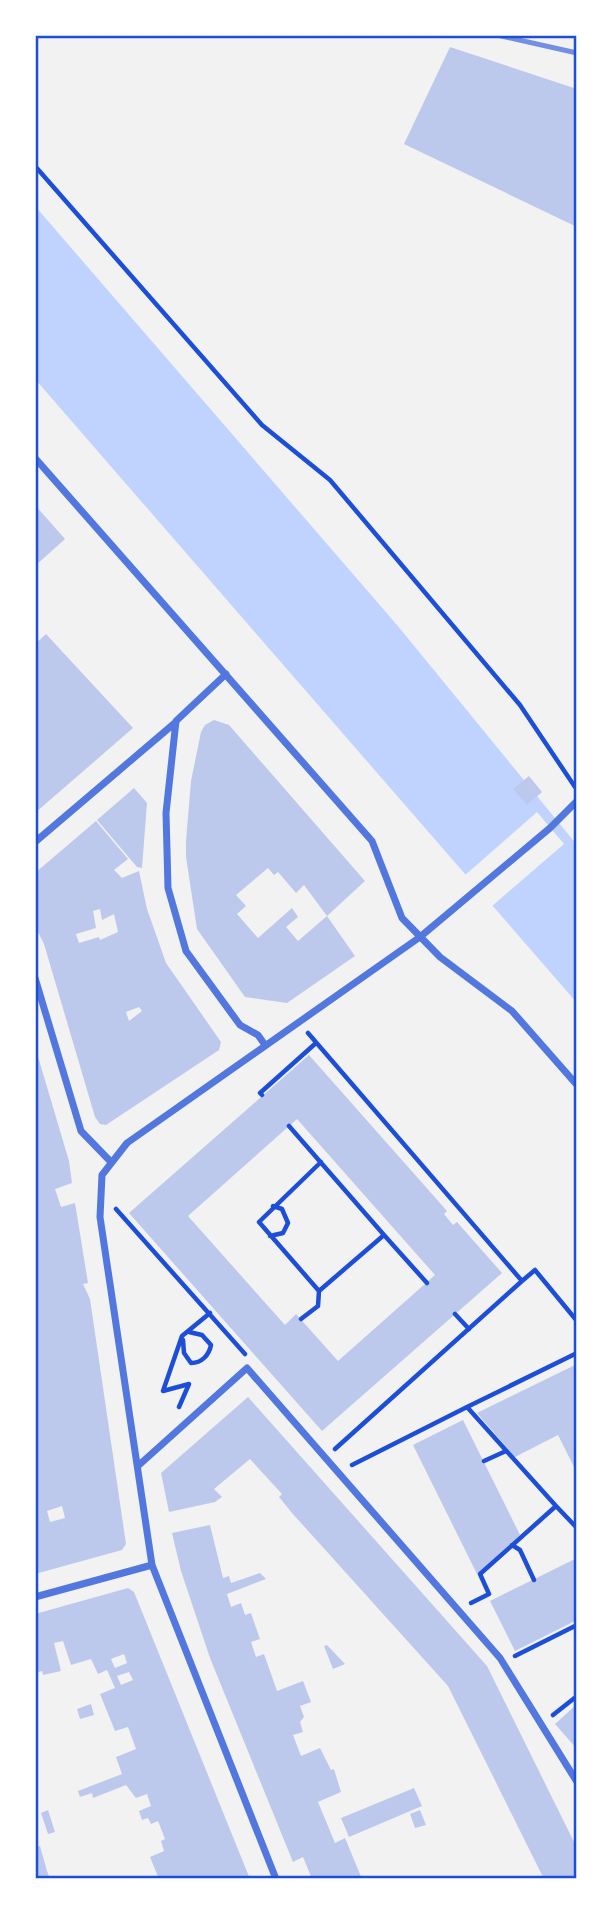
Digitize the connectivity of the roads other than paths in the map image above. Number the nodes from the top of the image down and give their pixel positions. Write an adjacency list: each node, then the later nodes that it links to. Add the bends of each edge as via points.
1 (35, 458): 2 (street)
2 (226, 674): 3 (street); 6 (street, via 372,841 402,918)
3 (177, 721): 5 (street); 8 (street, via 164,846 173,913 194,964 240,1025)
4 (577, 801): 6 (street)
5 (35, 842)
6 (420, 937): 8 (street); 9 (street, via 512,1011)
7 (35, 978): 10 (street, via 81,1130)
8 (265, 1045): 10 (street, via 127,1143)
9 (577, 1085)
10 (110, 1161): 11 (street, via 99,1190 100,1217)
11 (139, 1465): 12 (street); 14 (street, via 247,1368 502,1662)
12 (152, 1565): 13 (street); 15 (street)
13 (35, 1597)
14 (577, 1782)
15 (276, 1879)

